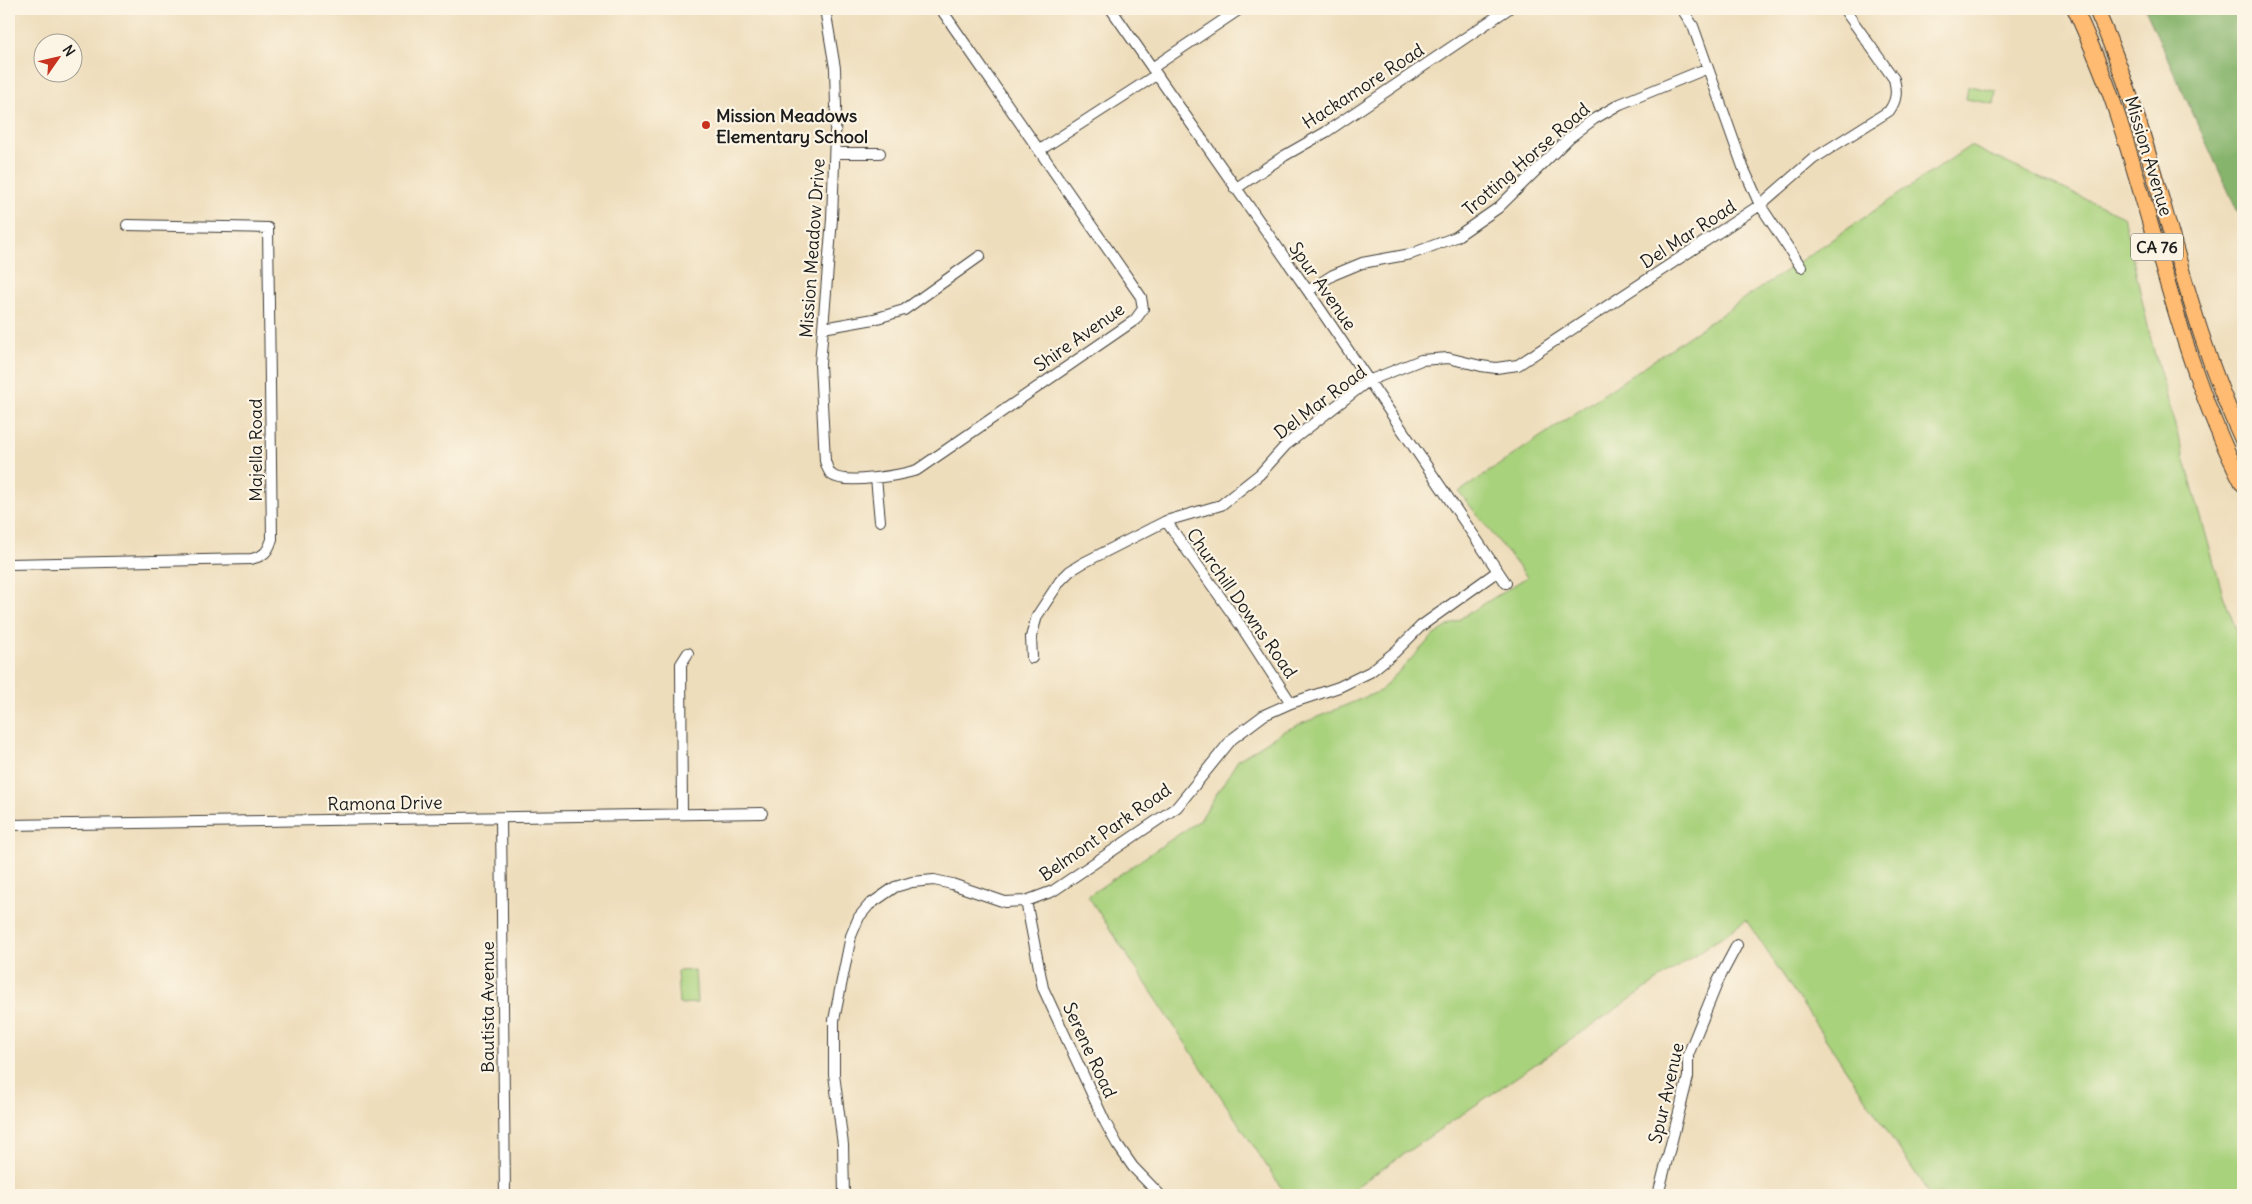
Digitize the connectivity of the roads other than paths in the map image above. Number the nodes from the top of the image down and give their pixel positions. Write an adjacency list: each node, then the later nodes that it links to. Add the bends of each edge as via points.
1 (825, 9): 13 (street, Mission Meadow Drive, via 834,68)
2 (941, 9): 12 (street, Shire Avenue)
3 (1111, 9): 11 (street, Spur Avenue)
4 (1240, 9): 11 (street)
5 (1508, 9): 15 (street, Hackamore Road, via 1326,132)
6 (1682, 9): 10 (street, via 1693,26)
7 (1844, 9): 16 (street, Del Mar Road, via 1894,79 1897,91 1894,104 1889,111 1813,159)
8 (2075, 9): 26 (highway, Mission Avenue / CA 76, via 2116,109 2199,383)
9 (2096, 9): 23 (highway, Mission Avenue / CA 76, via 2128,90 2214,370)
10 (1708, 68): 16 (street); 20 (street, Trotting Horse Road, via 1620,104 1594,119 1569,138 1498,208 1456,237 1411,254 1362,263 1333,275)
11 (1154, 71): 12 (street); 15 (street, Spur Avenue)
12 (1040, 150): 25 (street, Shire Avenue, via 1141,297 1143,309 1135,320 917,470)
13 (835, 153): 14 (street); 21 (street, Mission Meadow Drive)
14 (880, 153)
15 (1235, 189): 20 (street, Spur Avenue)
16 (1760, 205): 19 (street); 22 (street, Del Mar Road, via 1518,365 1496,368 1448,358 1421,360)
17 (128, 225): 29 (street, Majella Road, via 268,228 272,539 269,550 251,559)
18 (980, 256): 21 (street, via 904,310)
19 (1801, 267)
20 (1308, 291): 22 (street, Spur Avenue)
21 (823, 328): 24 (street, Mission Meadow Drive, via 820,364)
22 (1368, 381): 28 (street, Del Mar Road, via 1286,445 1260,474 1221,505); 30 (street, Spur Avenue)
23 (2243, 441)
24 (825, 461): 25 (street, Shire Avenue, via 830,473 838,478)
25 (876, 478): 27 (street)
26 (2243, 484)
27 (880, 521)
28 (1166, 522): 33 (street, Del Mar Road, via 1083,563 1060,581 1037,616 1031,637); 34 (street, Churchill Downs Road, via 1242,626)
29 (9, 564)
30 (1498, 571): 31 (street, Spur Avenue); 34 (street, Belmont Park Road, via 1421,626 1370,672 1339,688)
31 (1506, 583)
32 (688, 653): 36 (street, via 681,664)
33 (1032, 658)
34 (1291, 703): 39 (street, Belmont Park Road, via 1264,715 1232,739 1177,807 1053,891)
35 (762, 813): 36 (street, Ramona Drive)
36 (682, 814): 37 (street, Ramona Drive)
37 (501, 818): 38 (street, Ramona Drive); 41 (street, Bautista Avenue)
38 (9, 825)
39 (1026, 901): 42 (street, Belmont Park Road, via 1005,902 934,880 912,882 895,887 869,905 860,917 851,936 834,1020 834,1074 843,1145); 43 (street, Serene Road, via 1043,988 1117,1144 1133,1167)
40 (1737, 945): 44 (street, Spur Avenue, via 1718,981 1688,1055 1688,1077)
41 (504, 1195)
42 (844, 1195)
43 (1160, 1195)
44 (1658, 1195)

